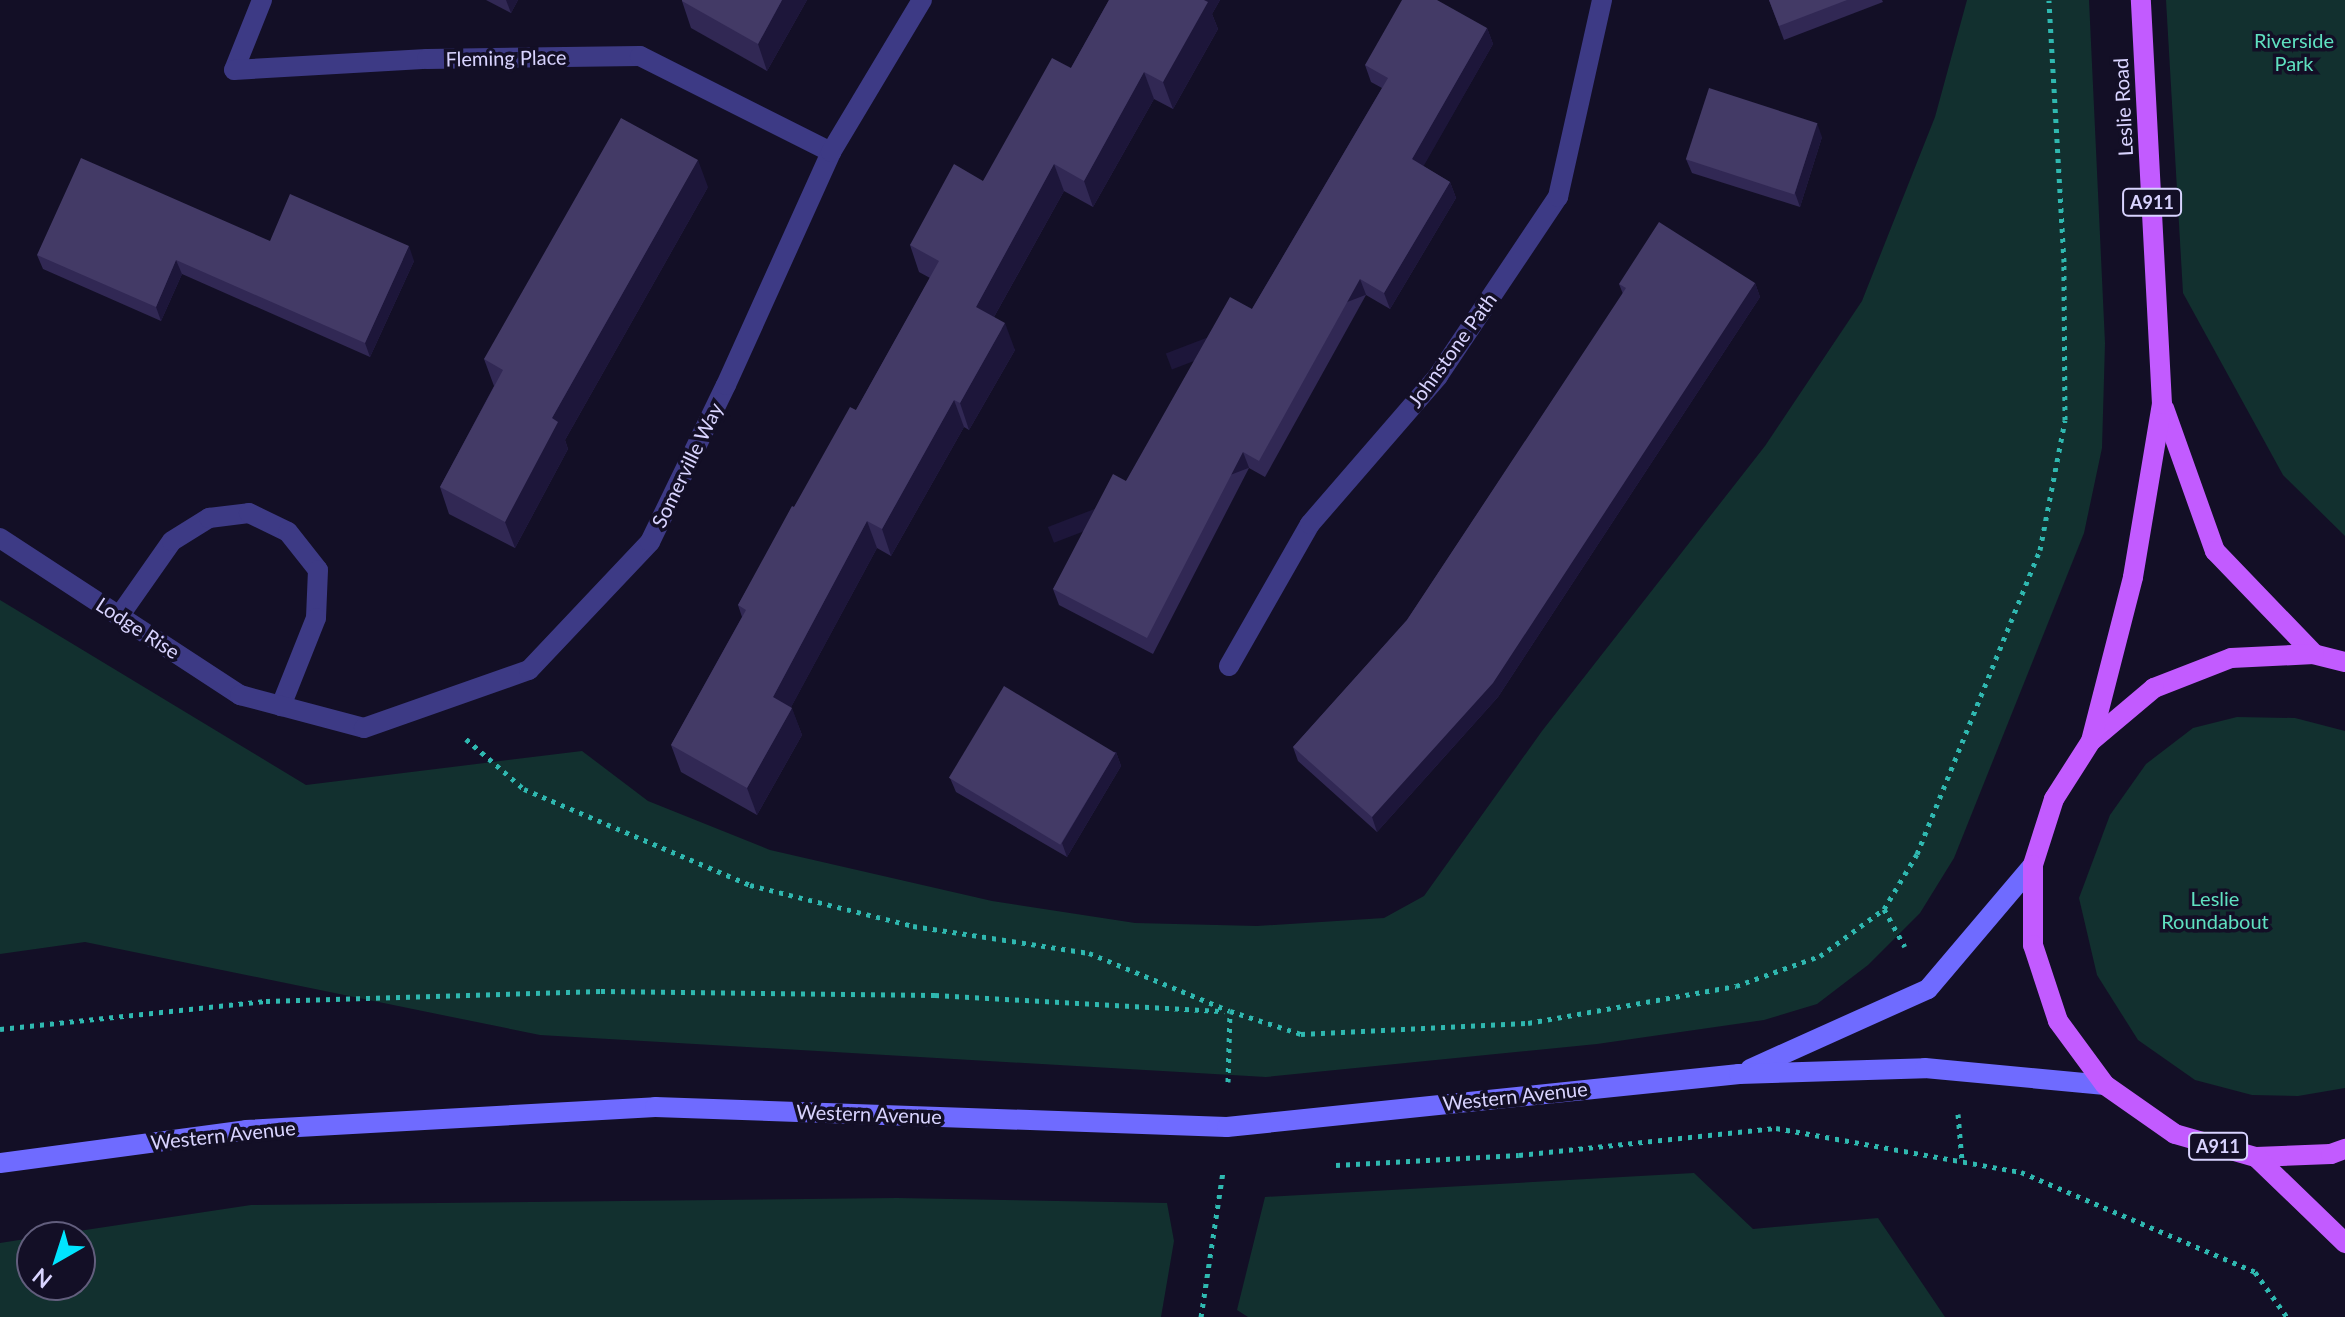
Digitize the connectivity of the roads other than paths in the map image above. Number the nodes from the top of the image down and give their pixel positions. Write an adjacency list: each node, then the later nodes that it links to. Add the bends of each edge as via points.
1 (262, 0): 5 (street, Fleming Place, via 234,70 427,59 640,56)
2 (922, 0): 5 (street, Somerville Way)
3 (1602, 0): 11 (street, Johnstone Path, via 1558,197 1438,376 1310,524)
4 (2141, 0): 6 (main road, Leslie Road / A911)
5 (831, 152): 12 (street, Somerville Way, via 650,542 529,670 364,728)
6 (2162, 404): 9 (main road, A911, via 2215,551); 13 (main road, A911, via 2133,577)
7 (0, 538): 8 (street, Lodge Rise)
8 (120, 615): 12 (street, Lodge Rise, via 240,695); 12 (street, via 172,541 209,518 249,513 288,532 318,570 316,618)
9 (2314, 654): 10 (main road, A911); 13 (main road, A911, via 2218,663 2154,688)
10 (2345, 662)
11 (1229, 666)
12 (281, 706)
13 (2091, 741): 14 (main road, A911, via 2054,799)
14 (2033, 865): 15 (main road, via 1928,989); 16 (main road, A911, via 2033,945 2058,1021)
15 (1739, 1074): 16 (main road, Western Avenue, via 1925,1068); 19 (main road, Western Avenue, via 1227,1127 655,1107 246,1130)
16 (2105, 1085): 18 (main road, A911, via 2175,1134)
17 (2345, 1149): 18 (main road, A911)
18 (2256, 1157): 20 (main road, A911)
19 (0, 1163)
20 (2345, 1243)

